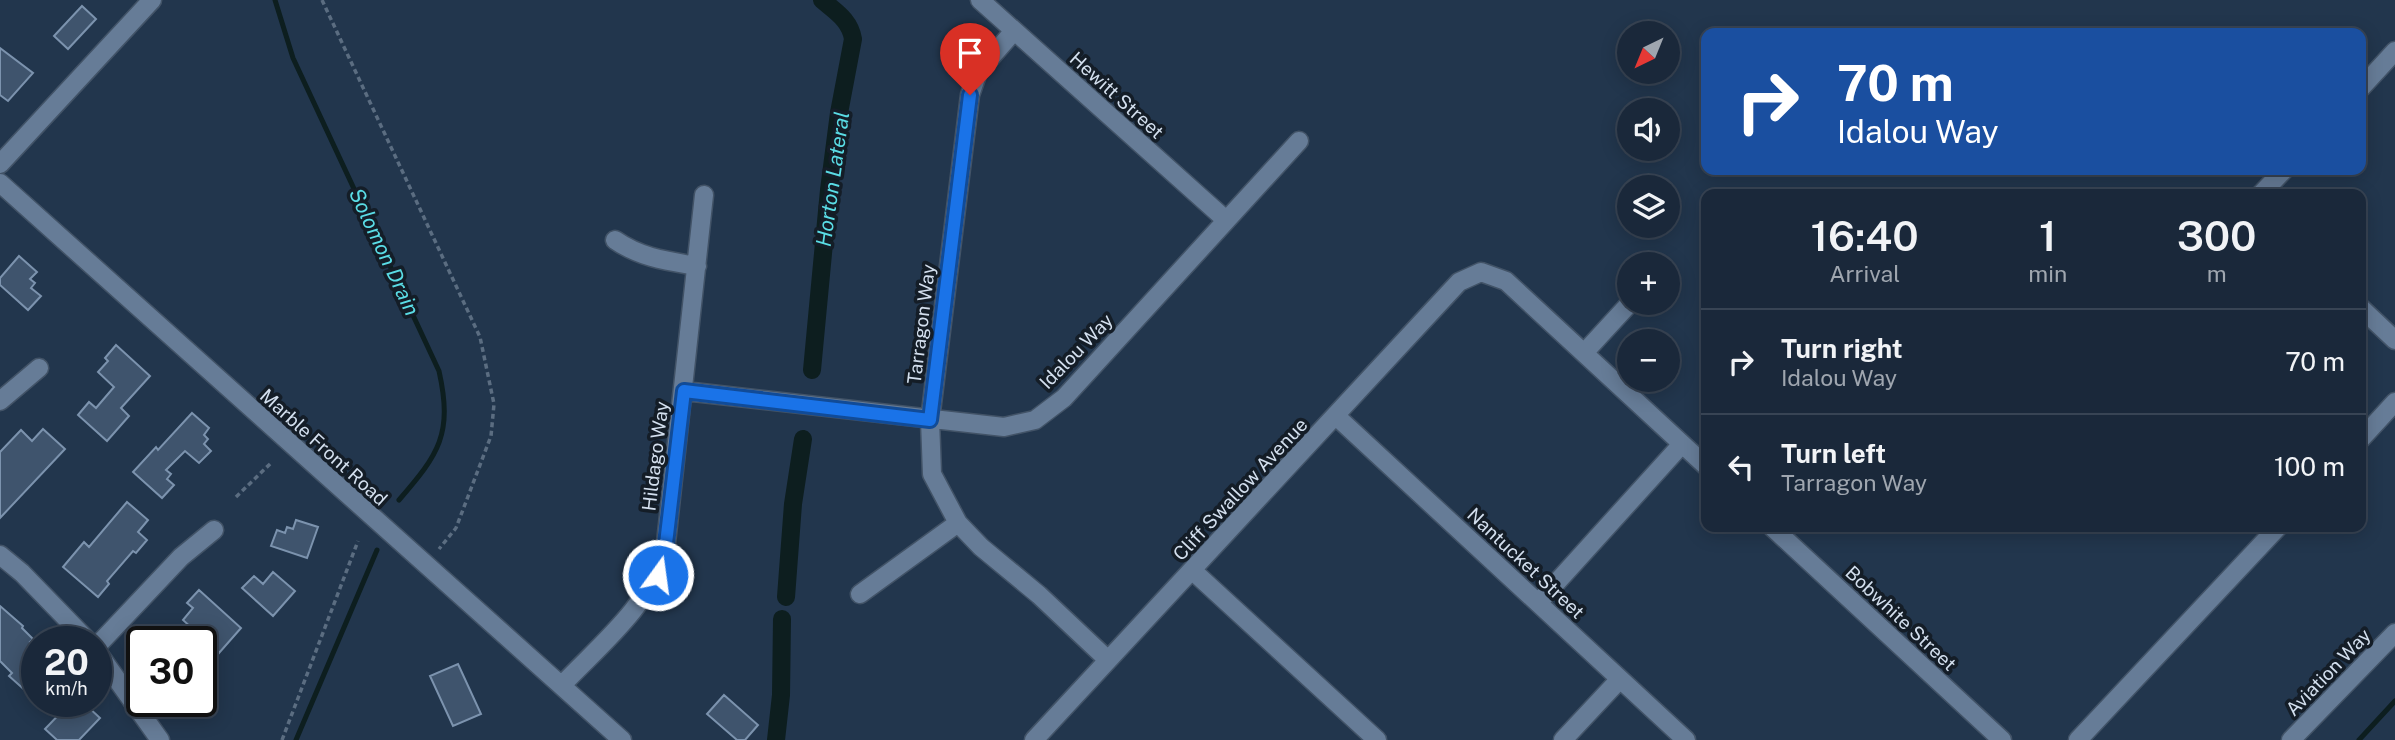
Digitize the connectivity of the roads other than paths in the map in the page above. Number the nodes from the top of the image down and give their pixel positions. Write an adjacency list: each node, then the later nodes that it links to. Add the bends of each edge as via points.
1 (152, 0): 7 (street)
2 (980, 0): 3 (street, Hewitt Street)
3 (1014, 30): 12 (street, Hewitt Street); 24 (street, Tarragon Way, via 978,72 970,95)
4 (2395, 51): 5 (street)
5 (2366, 83)
6 (1299, 141): 12 (street, Idalou Way)
7 (0, 164)
8 (2279, 175): 10 (street)
9 (0, 183): 42 (street, Marble Front Road)
10 (2266, 189)
11 (704, 195): 14 (street, Hildago Way)
12 (1226, 220): 24 (street, Idalou Way, via 1064,398 1035,420 1004,427)
13 (615, 240): 14 (street, via 650,258)
14 (697, 265): 20 (street, Hildago Way)
15 (2366, 314): 17 (street)
16 (1619, 315): 18 (street)
17 (2395, 340)
18 (1584, 353): 23 (street, Cliff Swallow Avenue, via 1507,281 1481,272 1459,282); 26 (street)
19 (39, 368): 21 (street)
20 (684, 391): 24 (street, Idalou Way); 42 (street, Hildago Way, via 665,552 658,575 647,594)
21 (0, 401)
22 (2395, 402): 25 (street)
23 (1336, 416): 33 (street, Cliff Swallow Avenue); 35 (street, Nantucket Street)
24 (930, 420): 28 (street, Tarragon Way, via 932,474)
25 (2366, 434)
26 (1682, 444): 27 (street); 35 (street)
27 (1701, 461)
28 (958, 523): 34 (street); 39 (street, Tarragon Way)
29 (215, 530): 37 (street, via 181,557)
30 (1777, 532): 49 (street, Bobwhite Street)
31 (2273, 532): 50 (street)
32 (0, 555): 36 (street)
33 (1193, 571): 39 (street, Cliff Swallow Avenue); 46 (street)
34 (860, 594)
35 (1538, 603): 41 (street, Nantucket Street)
36 (73, 626)
37 (112, 631)
38 (2395, 633): 51 (street, Aviation Way)
39 (1108, 660): 45 (street, Cliff Swallow Avenue)
40 (112, 671): 43 (street)
41 (1620, 679): 47 (street); 48 (street, Nantucket Street)
42 (562, 685): 44 (street, Marble Front Road)
43 (160, 740)
44 (622, 740)
45 (1034, 740)
46 (1377, 740)
47 (1563, 740)
48 (1686, 740)
49 (2003, 740)
50 (2078, 740)
51 (2291, 740)

